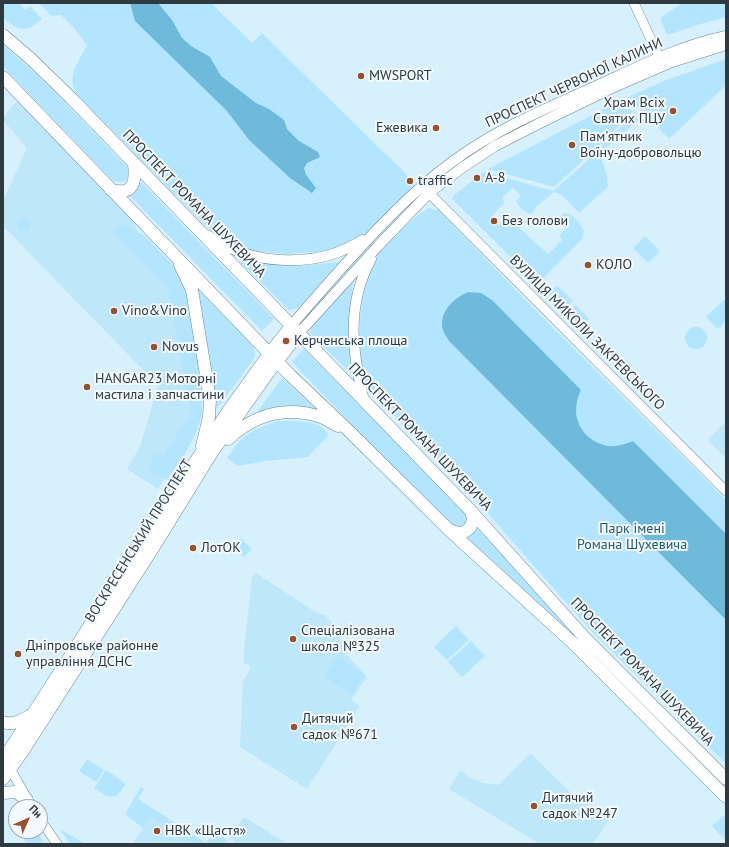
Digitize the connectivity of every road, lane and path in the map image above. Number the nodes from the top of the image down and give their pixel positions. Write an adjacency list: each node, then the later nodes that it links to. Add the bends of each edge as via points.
1 (634, 3): 5 (street)
2 (3, 35): 9 (main road, ПРОСПЕКТ РОМАНА ШУХЕВИЧА, via 35,63)
3 (726, 36): 5 (main road, ПРОСПЕКТ ЧЕРВОНОЇ КАЛИНИ, via 695,44)
4 (726, 45): 5 (main road, ПРОСПЕКТ ЧЕРВОНОЇ КАЛИНИ)
5 (661, 62): 11 (main road, ПРОСПЕКТ ЧЕРВОНОЇ КАЛИНИ, via 495,146); 13 (main road, ПРОСПЕКТ ЧЕРВОНОЇ КАЛИНИ, via 556,104 487,139 429,180)
6 (3, 77): 8 (main road, ПРОСПЕКТ РОМАНА ШУХЕВИЧА)
7 (3, 86): 8 (street)
8 (21, 97): 10 (main road, ПРОСПЕКТ РОМАНА ШУХЕВИЧА)
9 (134, 164): 10 (main road, via 135,180 130,188 122,191); 12 (main road, ПРОСПЕКТ РОМАНА ШУХЕВИЧА)
10 (111, 190): 15 (main road, ПРОСПЕКТ РОМАНА ШУХЕВИЧА)
11 (429, 193): 14 (main road, ПРОСПЕКТ ЧЕРВОНОЇ КАЛИНИ); 21 (street, ВУЛИЦЯ МИКОЛИ ЗАКРЕВСЬКОГО)
12 (196, 228): 13 (main road, via 215,241 242,252 284,260 327,256 353,246); 16 (main road, ПРОСПЕКТ РОМАНА ШУХЕВИЧА)
13 (371, 235): 16 (main road, ПРОСПЕКТ ЧЕРВОНОЇ КАЛИНИ)
14 (378, 246): 16 (main road, ПРОСПЕКТ ЧЕРВОНОЇ КАЛИНИ); 18 (main road, via 362,278 354,315 357,372)
15 (174, 253): 17 (main road, ПРОСПЕКТ РОМАНА ШУХЕВИЧА); 20 (main road, via 192,290 210,399)
16 (295, 329): 17 (main road); 18 (main road, ПРОСПЕКТ РОМАНА ШУХЕВИЧА)
17 (273, 358): 19 (main road, ПРОСПЕКТ РОМАНА ШУХЕВИЧА); 20 (main road, ВОСКРЕСЕНСЬКИЙ ПРОСПЕКТ)
18 (364, 401): 22 (main road, ПРОСПЕКТ РОМАНА ШУХЕВИЧА)
19 (350, 432): 20 (main road, via 320,417 305,413 276,413 255,419 241,427); 23 (main road, ПРОСПЕКТ РОМАНА ШУХЕВИЧА)
20 (206, 455): 24 (main road, ВОСКРЕСЕНСЬКИЙ ПРОСПЕКТ); 26 (main road, ВОСКРЕСЕНСЬКИЙ ПРОСПЕКТ, via 153,549 27,744)
21 (726, 491)
22 (471, 511): 23 (main road, via 473,520 465,532 456,534); 28 (main road, ПРОСПЕКТ РОМАНА ШУХЕВИЧА, via 584,637)
23 (449, 530): 30 (main road, ПРОСПЕКТ РОМАНА ШУХЕВИЧА, via 575,645)
24 (31, 715): 25 (main road, via 18,722); 26 (main road, ВОСКРЕСЕНСЬКИЙ ПРОСПЕКТ)
25 (3, 722)
26 (5, 760): 27 (main road, ВОСКРЕСЕНСЬКИЙ ПРОСПЕКТ); 32 (street)
27 (3, 779)
28 (726, 779)
29 (3, 793): 31 (main road, via 16,792)
30 (726, 797)
31 (25, 799)
32 (28, 799)
33 (48, 831): 34 (street)
34 (57, 844)

